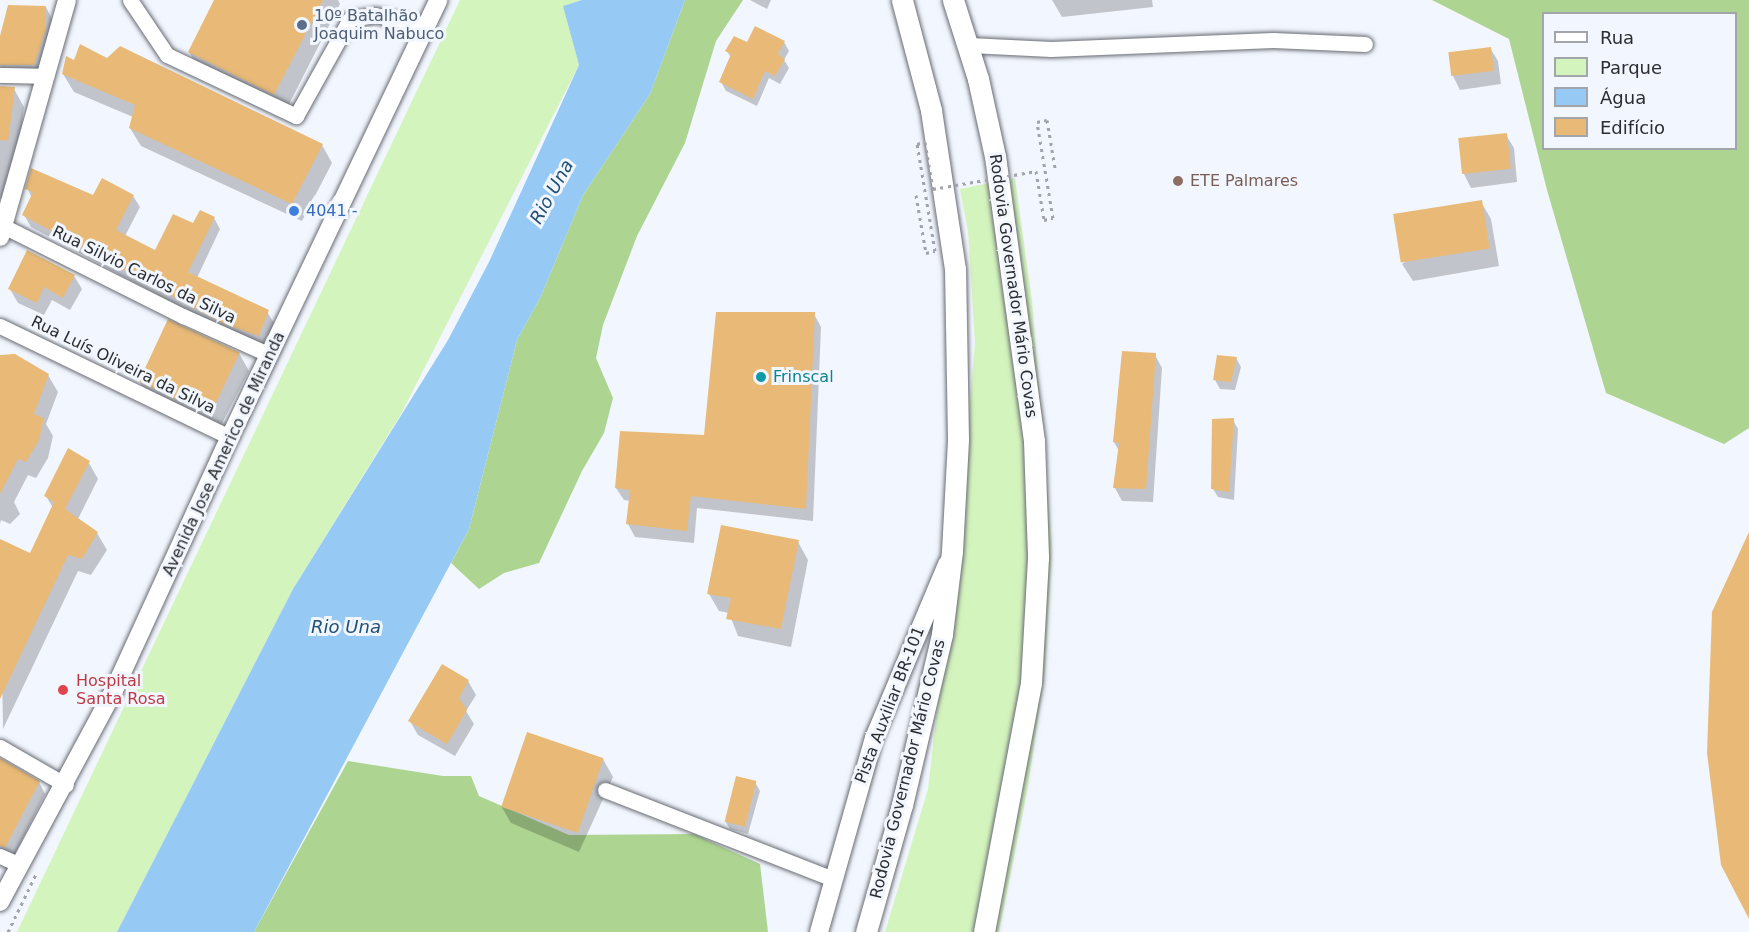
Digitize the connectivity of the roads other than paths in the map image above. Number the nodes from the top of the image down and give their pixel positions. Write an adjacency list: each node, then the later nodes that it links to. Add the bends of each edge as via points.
1 (67, 0): 9 (main road)
2 (130, 0): 5 (street, via 167,55 296,116 350,19)
3 (903, 0): 14 (highway, Rodovia Governador Mário Covas, via 931,110 955,269 958,439)
4 (953, 0): 7 (highway, Rodovia Governador Mário Covas)
5 (430, 10): 12 (main road, Avenida Jose Americo de Miranda)
6 (1365, 44): 7 (street, via 1273,40 1051,49)
7 (969, 45): 24 (highway, Rodovia Governador Mário Covas, via 996,156 1015,280 1035,441 1038,558 1032,682)
8 (0, 75): 9 (street)
9 (46, 76): 10 (main road)
10 (2, 232): 12 (street, Rua Silvio Carlos da Silva)
11 (0, 326): 13 (street, Rua Luís Oliveira da Silva)
12 (270, 355): 13 (main road, Avenida Jose Americo de Miranda)
13 (230, 437): 16 (main road, Avenida Jose Americo de Miranda)
14 (952, 551): 20 (main road, Pista Auxiliar BR-101, via 874,738); 23 (highway, Rodovia Governador Mário Covas, via 932,683)
15 (0, 747): 16 (street)
16 (66, 785): 19 (main road, Avenida Jose Americo de Miranda)
17 (605, 790): 20 (street)
18 (0, 856): 19 (street)
19 (18, 864): 21 (main road, Avenida Jose Americo de Miranda)
20 (833, 879): 22 (main road, Pista Auxiliar BR-101)
21 (0, 902)
22 (819, 932)
23 (866, 932)
24 (984, 932)

